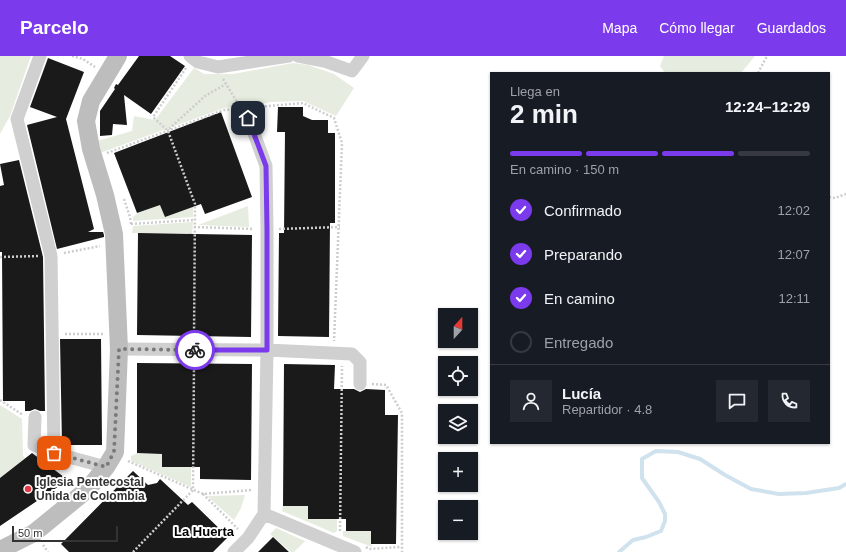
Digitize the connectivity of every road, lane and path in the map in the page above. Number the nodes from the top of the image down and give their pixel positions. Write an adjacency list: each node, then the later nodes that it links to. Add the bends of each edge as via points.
1 (40, 56): 20 (street, via 17,119 51,256)
2 (72, 56): 11 (path, via 83,59)
3 (118, 56): 11 (street)
4 (289, 56): 9 (street)
5 (298, 56): 6 (street, via 324,61 352,71)
6 (363, 56)
7 (767, 56): 10 (path)
8 (191, 57): 9 (street, via 198,62); 14 (path, via 154,117)
9 (218, 67): 12 (path)
10 (759, 72)
11 (106, 75): 19 (street, via 91,101 86,121)
12 (226, 84): 13 (path); 14 (path, via 205,96)
13 (245, 113): 14 (path, via 224,110); 24 (street, via 266,166); 25 (path, via 272,105 303,104 334,118 342,143)
14 (168, 131): 15 (path); 18 (path, via 195,204)
15 (107, 153)
16 (846, 194): 17 (path)
17 (830, 197)
18 (194, 220): 19 (path); 23 (path)
19 (111, 224): 22 (street, via 114,234)
20 (52, 333): 21 (path); 30 (street)
21 (106, 334)
22 (119, 349): 23 (street); 31 (street)
23 (194, 350): 24 (street); 33 (path)
24 (267, 350): 25 (street); 32 (street)
25 (338, 354): 26 (street, via 352,354 360,362); 37 (path)
26 (360, 384)
27 (386, 385): 38 (path, via 402,414)
28 (0, 400): 29 (path, via 25,416)
29 (35, 417): 30 (street, via 34,446)
30 (54, 453): 31 (street)
31 (110, 459): 33 (path, via 132,464); 40 (street, via 88,489 56,516 34,533)
32 (265, 489): 34 (path); 35 (street)
33 (193, 490): 34 (path); 41 (path)
34 (203, 494): 36 (path)
35 (264, 514): 36 (street); 37 (street)
36 (248, 538): 42 (street)
37 (340, 546): 39 (street)
38 (401, 547): 39 (path); 43 (path)
39 (359, 549)
40 (0, 550)
41 (133, 552)
42 (234, 552)
43 (402, 552)

